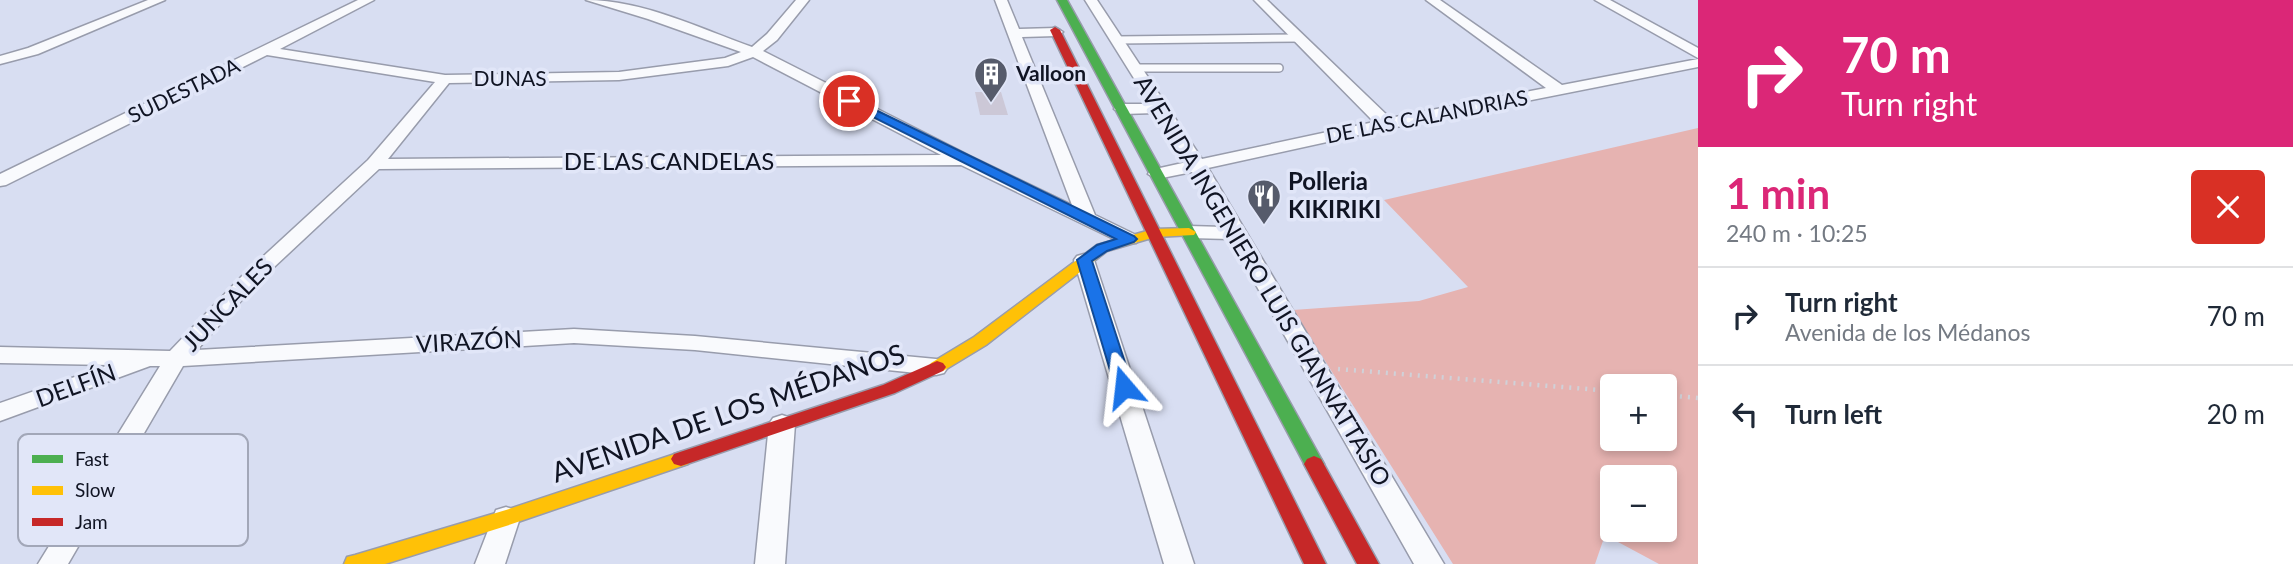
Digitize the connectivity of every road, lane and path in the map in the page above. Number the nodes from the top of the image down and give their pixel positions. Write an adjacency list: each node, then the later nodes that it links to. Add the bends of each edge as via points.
1 (159, 0): 19 (street)
2 (368, 0): 16 (street, SUDESTADA)
3 (592, 0): 17 (street)
4 (803, 0): 17 (street)
5 (1000, 0): 13 (street)
6 (1062, 0): 21 (main road, AVENIDA INGENIERO LUIS GIANNATTASIO)
7 (1091, 0): 15 (street, AVENIDA INGENIERO LUIS GIANNATTASIO)
8 (1260, 0): 14 (street)
9 (1432, 0): 25 (street)
10 (1601, 0): 18 (street)
11 (1045, 11): 12 (main road)
12 (1056, 32): 13 (street); 36 (main road)
13 (1014, 33): 34 (street)
14 (1299, 38): 15 (lane); 28 (street)
15 (1117, 40): 22 (street, AVENIDA INGENIERO LUIS GIANNATTASIO)
16 (266, 51): 24 (street, DUNAS); 33 (street, SUDESTADA)
17 (754, 52): 24 (street, DUNAS, via 728,62 619,76); 29 (street)
18 (1698, 54)
19 (0, 60)
20 (1698, 63): 25 (street, DE LAS CALANDRIAS)
21 (1099, 68): 22 (street); 27 (main road, AVENIDA INGENIERO LUIS GIANNATTASIO)
22 (1135, 68): 23 (lane); 26 (street, AVENIDA INGENIERO LUIS GIANNATTASIO)
23 (1279, 68)
24 (446, 79): 30 (street, JUNCALES)
25 (1559, 90): 28 (street, DE LAS CALANDRIAS)
26 (1161, 108): 27 (street); 31 (street, AVENIDA INGENIERO LUIS GIANNATTASIO)
27 (1122, 109): 32 (main road, AVENIDA INGENIERO LUIS GIANNATTASIO)
28 (1386, 124): 31 (street, DE LAS CALANDRIAS)
29 (964, 160): 30 (street, DE LAS CANDELAS); 34 (street)
30 (374, 164): 41 (street, JUNCALES)
31 (1197, 164): 32 (street, DE LAS CALANDRIAS); 37 (street, AVENIDA INGENIERO LUIS GIANNATTASIO)
32 (1157, 174): 35 (main road, AVENIDA INGENIERO LUIS GIANNATTASIO)
33 (0, 181)
34 (1087, 219): 38 (street)
35 (1189, 232): 36 (main road, AVENIDA DE LOS MÉDANOS); 37 (street); 58 (main road, AVENIDA INGENIERO LUIS GIANNATTASIO)
36 (1154, 233): 38 (main road, AVENIDA DE LOS MÉDANOS); 57 (main road)
37 (1236, 233): 43 (street, AVENIDA INGENIERO LUIS GIANNATTASIO)
38 (1129, 239): 39 (main road, AVENIDA DE LOS MÉDANOS)
39 (1084, 260): 42 (main road, AVENIDA DE LOS MÉDANOS, via 980,341); 56 (street)
40 (0, 355): 41 (street, VIRAZÓN)
41 (164, 359): 42 (street, VIRAZÓN, via 574,336); 47 (street, DELFÍN); 49 (street, JUNCALES)
42 (936, 367): 48 (main road, AVENIDA DE LOS MÉDANOS, via 889,389)
43 (1314, 368): 44 (path); 59 (street, AVENIDA INGENIERO LUIS GIANNATTASIO)
44 (1600, 390)
45 (1677, 396): 46 (path)
46 (1698, 398)
47 (0, 412)
48 (782, 424): 50 (main road, AVENIDA DE LOS MÉDANOS); 55 (street)
49 (123, 434)
50 (506, 519): 53 (main road, AVENIDA DE LOS MÉDANOS); 54 (street)
51 (63, 546): 52 (street, JUNCALES)
52 (53, 564)
53 (355, 564)
54 (490, 564)
55 (770, 564)
56 (1179, 564)
57 (1315, 564)
58 (1368, 564)
59 (1429, 564)

